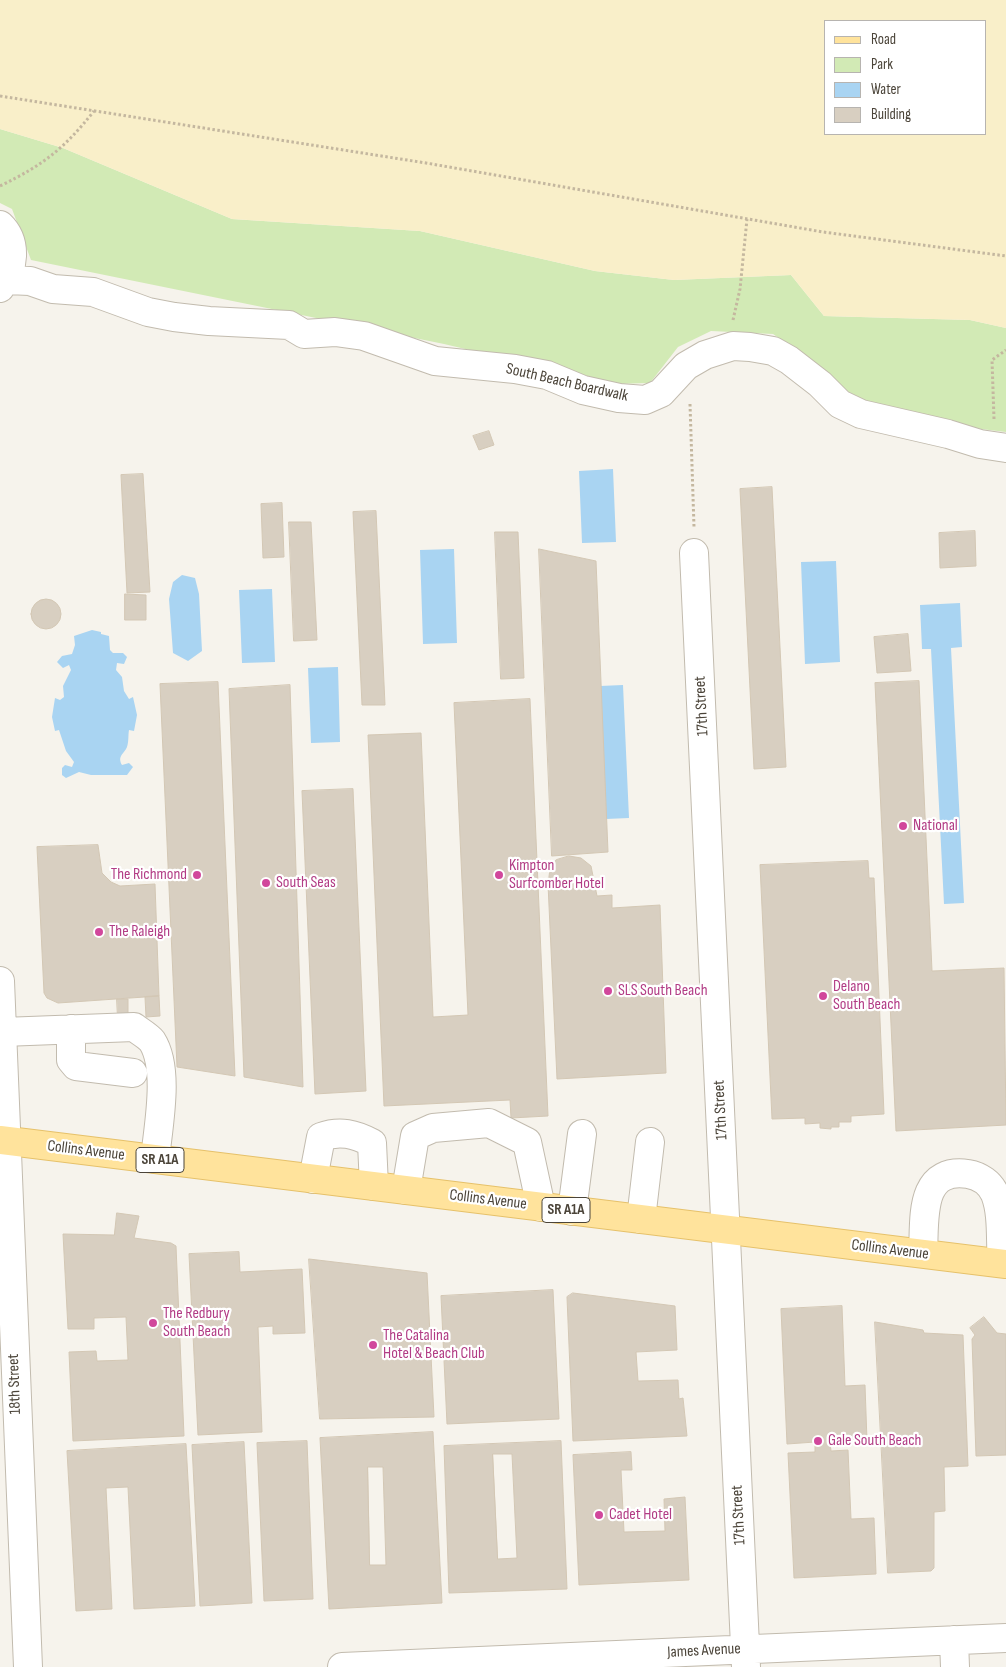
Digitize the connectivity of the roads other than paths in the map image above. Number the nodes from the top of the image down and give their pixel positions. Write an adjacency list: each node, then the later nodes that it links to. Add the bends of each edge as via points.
1 (0, 225): 2 (street, South Beach Boardwalk, via 11,245 13,258)
2 (3, 284): 3 (street, South Beach Boardwalk, via 30,281 53,289 94,292 148,312 174,317 209,322 289,325 304,334 334,332 364,336 435,361 547,375 583,390 619,398 645,400 662,393 686,366 705,355 733,346 773,351 820,384 840,404 861,414)
3 (1001, 447)
4 (694, 553): 19 (street, 17th Street)
5 (0, 981): 7 (street, 18th Street)
6 (71, 1029): 7 (street); 8 (street, via 71,1060 76,1066); 12 (street, via 134,1027 151,1040 160,1060)
7 (3, 1032): 10 (street, 18th Street)
8 (133, 1073)
9 (582, 1134): 17 (street)
10 (4, 1140): 12 (main road, Collins Avenue / SR A1A); 22 (street, 18th Street)
11 (650, 1142): 18 (street)
12 (155, 1159): 13 (main road, Collins Avenue / SR A1A)
13 (313, 1179): 14 (main road, Collins Avenue / SR A1A); 14 (street, via 321,1137 335,1132 360,1136 372,1143)
14 (374, 1186): 15 (main road, Collins Avenue / SR A1A)
15 (406, 1190): 16 (main road, Collins Avenue / SR A1A); 16 (street, via 414,1136 433,1128 489,1123 527,1142)
16 (541, 1207): 17 (main road, Collins Avenue / SR A1A)
17 (572, 1211): 18 (main road, Collins Avenue / SR A1A)
18 (641, 1219): 19 (main road, Collins Avenue / SR A1A)
19 (726, 1230): 20 (main road, Collins Avenue / SR A1A); 25 (street, 17th Street)
20 (923, 1254): 21 (main road, Collins Avenue / SR A1A); 21 (street, via 930,1189 945,1176 969,1174 987,1182 994,1192)
21 (1004, 1264)
22 (8, 1382): 28 (street, 18th Street)
23 (1006, 1638): 24 (street, James Avenue)
24 (954, 1640): 25 (street, James Avenue); 30 (street)
25 (746, 1658): 26 (street, James Avenue)
26 (621, 1661): 27 (street, James Avenue)
27 (421, 1665): 29 (street, James Avenue)
28 (28, 1667)
29 (342, 1667)
30 (955, 1667)

